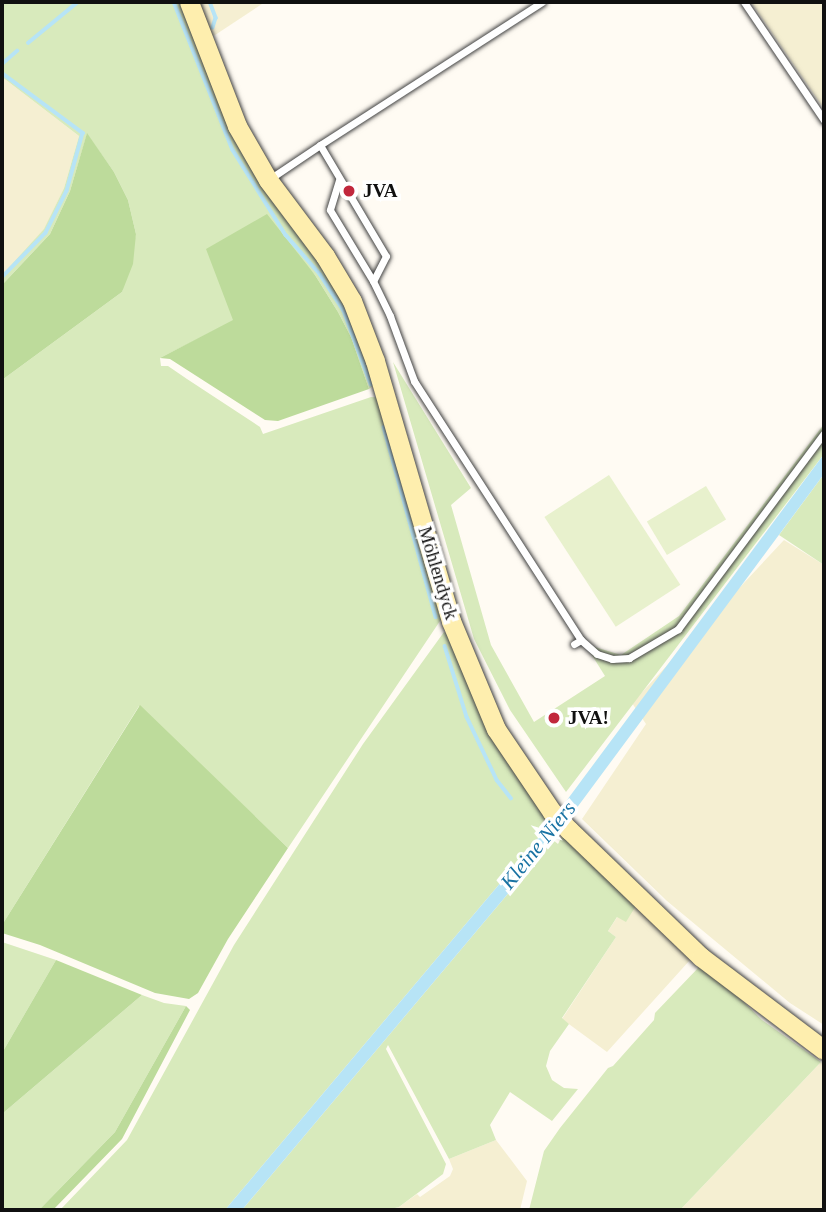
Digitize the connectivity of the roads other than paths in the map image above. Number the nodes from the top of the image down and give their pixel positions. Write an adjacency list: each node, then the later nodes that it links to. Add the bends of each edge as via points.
1 (189, 2): 6 (street, Möhlendyck, via 237,126)
2 (542, 2): 5 (lane)
3 (744, 2): 4 (lane)
4 (824, 120)
5 (320, 145): 6 (lane); 7 (lane)
6 (268, 180): 10 (street, Möhlendyck, via 352,301 373,353 452,621 496,729 569,830 701,957)
7 (339, 180): 8 (lane, via 330,210); 8 (lane, via 386,256)
8 (373, 281): 9 (lane, via 414,381 578,642 597,654 612,659 629,657 678,629)
9 (824, 433)
10 (824, 1050)

